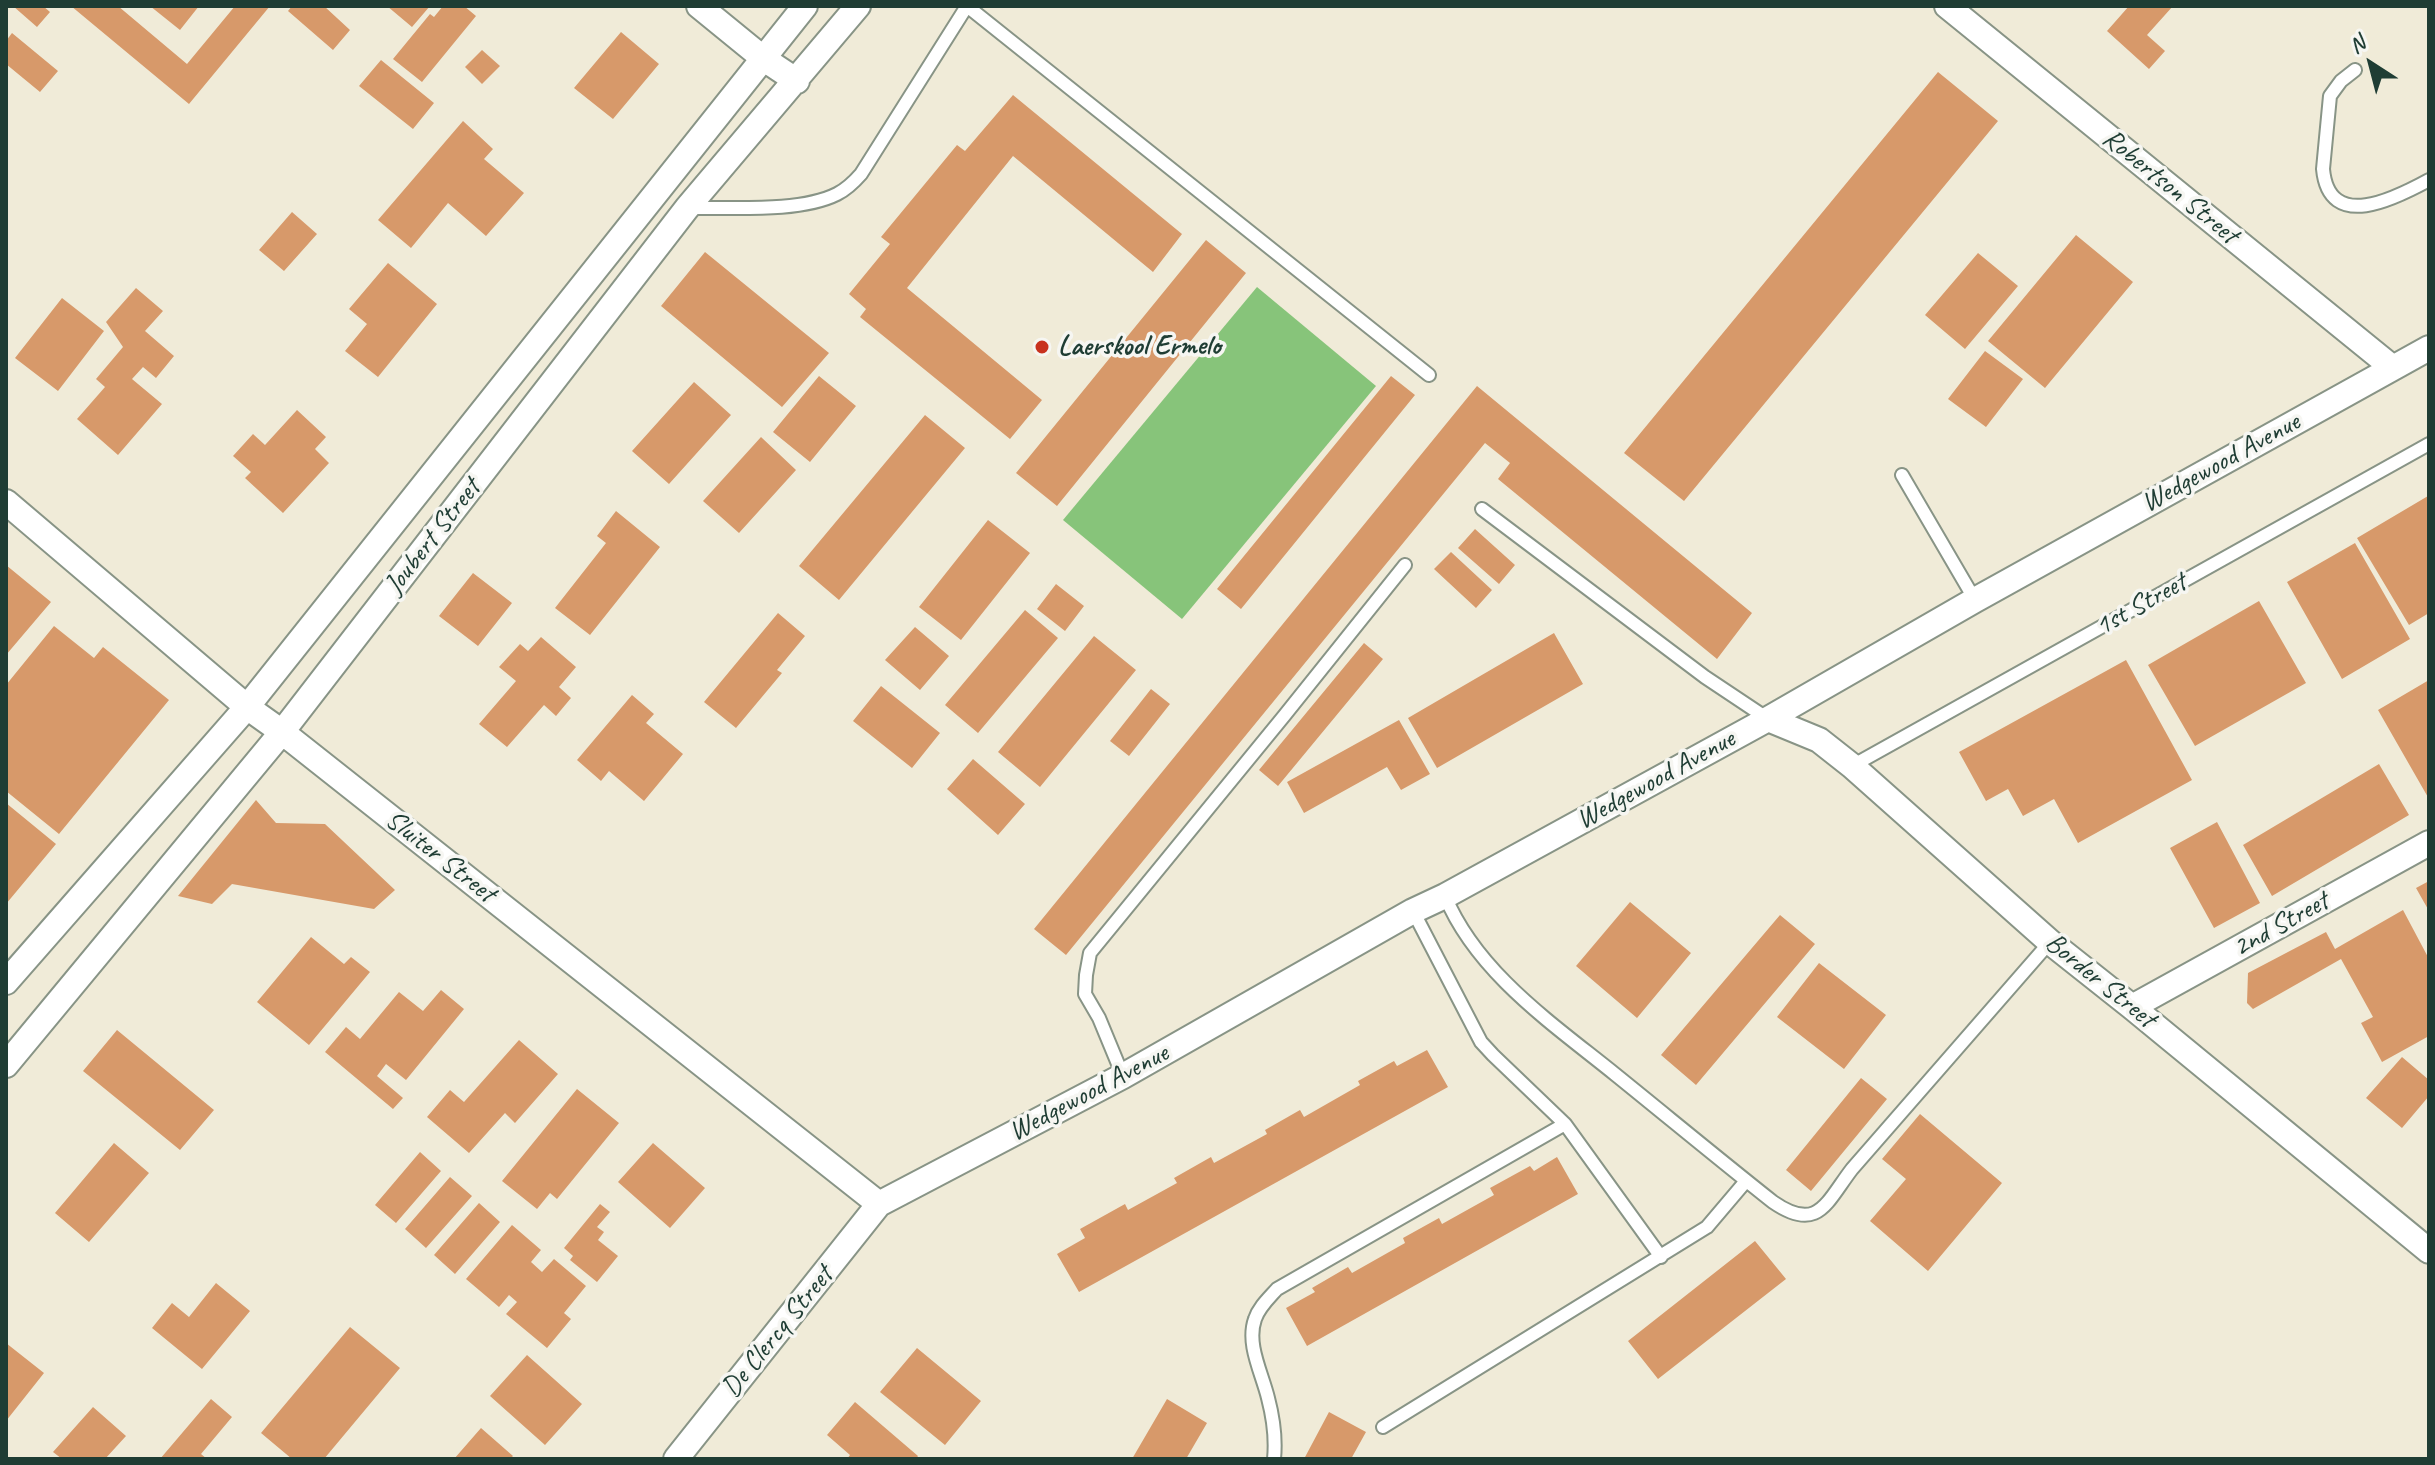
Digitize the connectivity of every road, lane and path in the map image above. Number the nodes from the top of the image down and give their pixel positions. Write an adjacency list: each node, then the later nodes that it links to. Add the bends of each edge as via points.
1 (699, 6): 6 (street)
2 (805, 6): 6 (street, Joubert Street)
3 (858, 6): 8 (street, Joubert Street)
4 (967, 6): 10 (lane, via 850,185 799,206); 13 (lane)
5 (1947, 6): 12 (street, Robertson Street)
6 (764, 59): 8 (street); 20 (street, Joubert Street)
7 (2355, 70): 9 (lane, via 2330,96 2323,169 2328,189 2358,207 2390,200)
8 (797, 81): 10 (street, Joubert Street)
9 (2429, 180)
10 (687, 208): 22 (street, Joubert Street)
11 (2429, 348): 12 (street, Wedgewood Avenue)
12 (2393, 368): 19 (street, Wedgewood Avenue)
13 (1429, 375)
14 (2429, 444): 23 (lane, 1st Street)
15 (1902, 475): 19 (lane)
16 (6, 502): 20 (street, Sluiter Street)
17 (1482, 509): 21 (lane)
18 (1405, 565): 31 (lane, via 1090,953 1085,994)
19 (1975, 600): 21 (street, Wedgewood Avenue)
20 (247, 707): 22 (street, Sluiter Street); 28 (street, Joubert Street)
21 (1768, 719): 23 (street, Border Street, via 1819,740); 25 (street, Wedgewood Avenue)
22 (282, 732): 30 (street, Joubert Street); 34 (street, Sluiter Street)
23 (1852, 766): 27 (street, Border Street)
24 (2429, 843): 29 (street, 2nd Street)
25 (1445, 896): 26 (street, Wedgewood Avenue); 33 (lane, via 1455,921 1516,992)
26 (1413, 911): 31 (street, Wedgewood Avenue); 32 (lane, via 1481,1042)
27 (2050, 942): 29 (street, Border Street); 33 (lane, via 1815,1214 1803,1217 1786,1211)
28 (6, 982)
29 (2132, 1007): 35 (street, Border Street)
30 (6, 1065)
31 (1123, 1076): 34 (street, Wedgewood Avenue)
32 (1565, 1124): 36 (lane); 39 (lane, via 1277,1289 1268,1299 1254,1322 1253,1337 1272,1420)
33 (1746, 1181): 36 (lane, via 1707,1227)
34 (879, 1204): 38 (street, De Clercq Street)
35 (2429, 1251)
36 (1661, 1257): 37 (lane)
37 (1383, 1427)
38 (676, 1459)
39 (1274, 1459)

